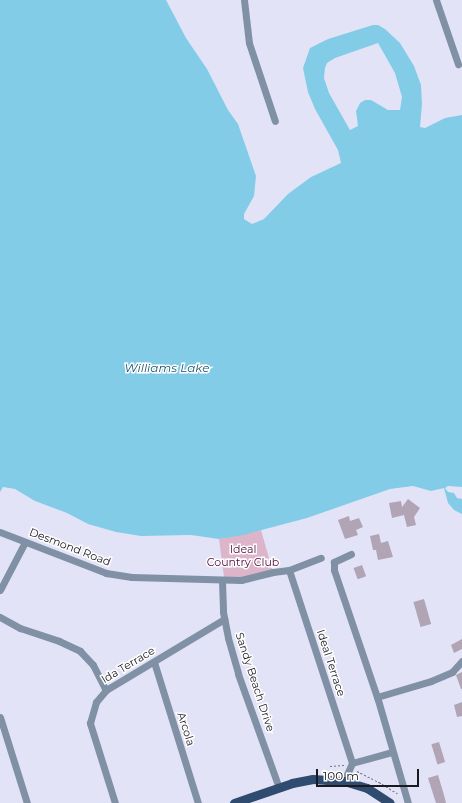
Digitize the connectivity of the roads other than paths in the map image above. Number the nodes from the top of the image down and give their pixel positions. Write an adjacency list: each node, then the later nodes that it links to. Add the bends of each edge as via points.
1 (244, 0): 4 (street, via 249,43)
2 (436, 0): 3 (street)
3 (458, 64)
4 (275, 121)
5 (0, 532): 6 (street, Desmond Road)
6 (24, 542): 10 (street, Desmond Road, via 106,573 132,578); 11 (street)
7 (352, 554): 17 (street, via 334,562 334,570)
8 (321, 558): 9 (street, Desmond Road)
9 (289, 570): 10 (street, Desmond Road, via 241,580); 20 (street, Ideal Terrace)
10 (222, 581): 13 (street, Sandy Beach Drive)
11 (0, 590)
12 (0, 617): 16 (street, via 20,628 58,641 80,652 93,665)
13 (224, 619): 14 (street, Ida Terrace); 22 (street, Sandy Beach Drive, via 238,674)
14 (154, 662): 16 (street, Ida Terrace); 26 (street, Arcola)
15 (462, 662): 17 (street, via 452,672 432,681)
16 (106, 690): 25 (street, Ida Terrace, via 96,702 90,723)
17 (376, 697): 19 (street)
18 (0, 717): 24 (street)
19 (392, 752): 20 (street); 23 (street)
20 (350, 766): 21 (street)
21 (344, 781): 22 (main road, via 313,779); 28 (main road, via 367,788)
22 (279, 788): 27 (main road)
23 (405, 801)
24 (27, 803)
25 (115, 803)
26 (198, 803)
27 (234, 803)
28 (390, 803)

